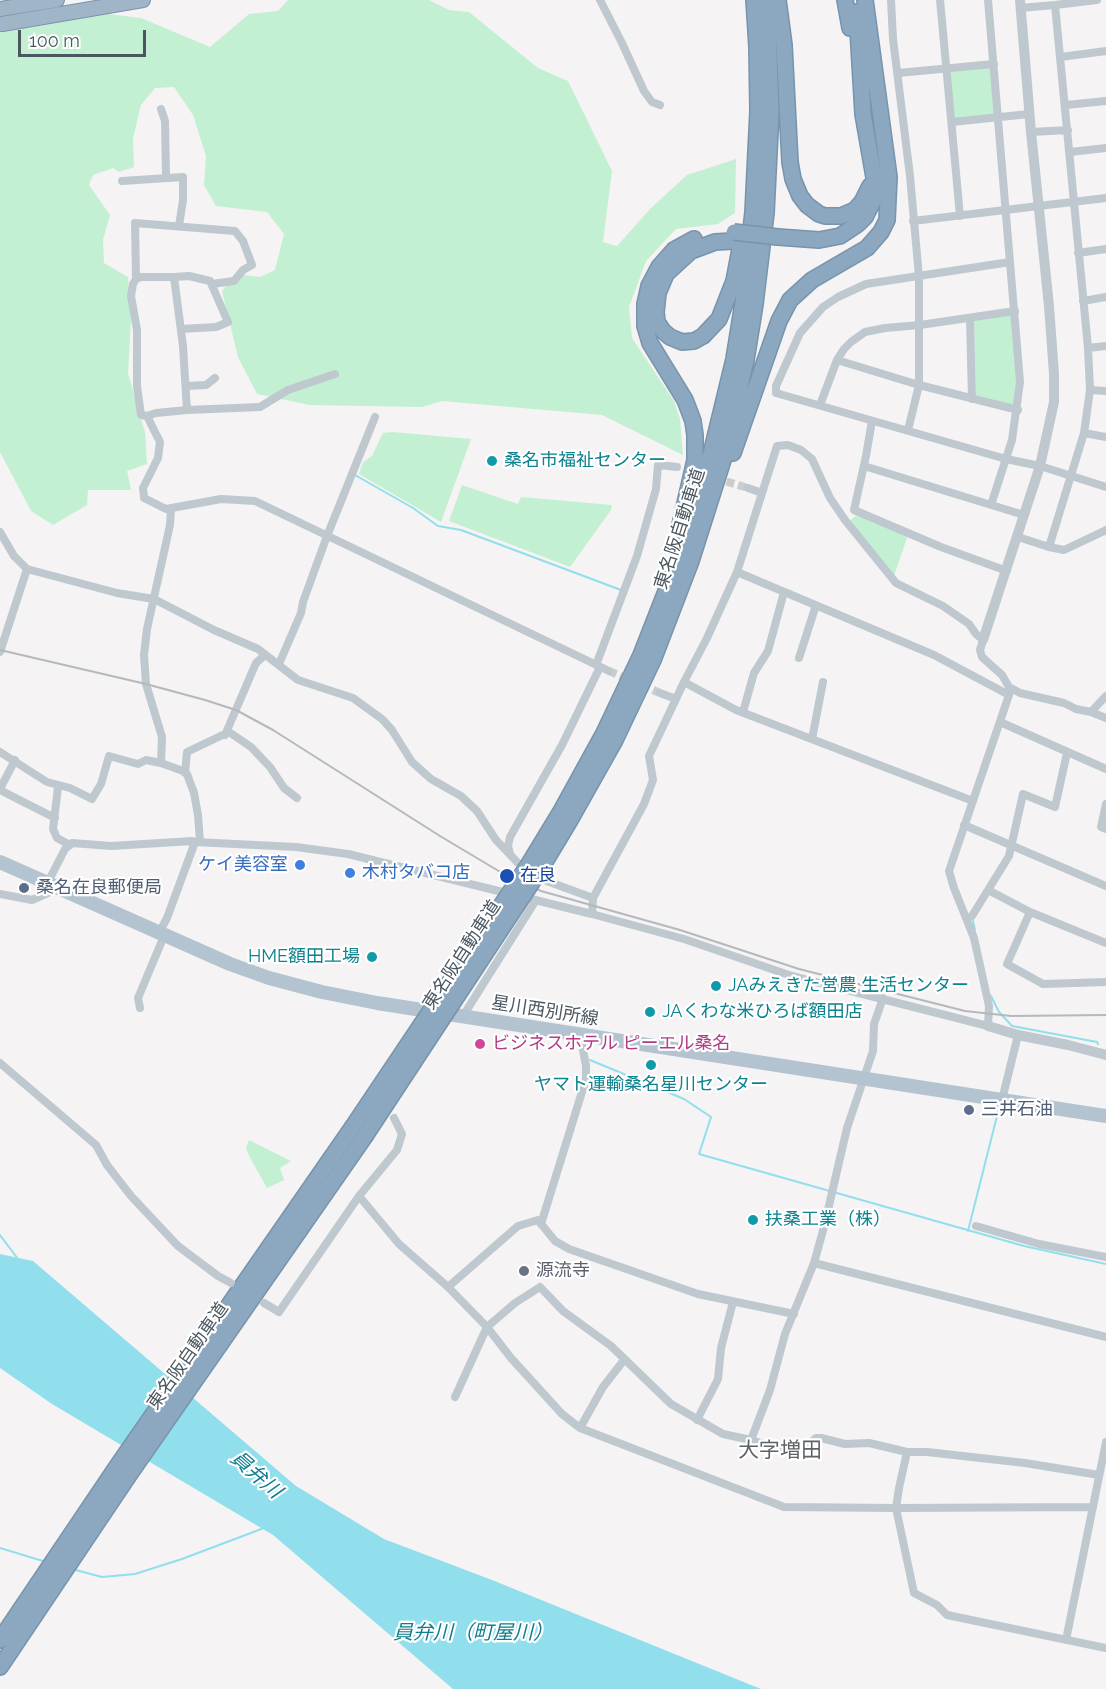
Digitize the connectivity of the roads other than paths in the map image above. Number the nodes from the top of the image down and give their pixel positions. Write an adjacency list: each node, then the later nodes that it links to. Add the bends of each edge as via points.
1 (57, 0): 18 (highway)
2 (143, 0): 18 (highway)
3 (600, 0): 26 (street, via 644,91 652,102)
4 (754, 0): 47 (highway, via 744,223 734,281 712,329 694,341 670,337 657,322 656,312 666,274 691,251); 105 (highway, 東名阪自動車道, via 756,164 743,303 711,454)
5 (767, 0): 105 (highway, 東名阪自動車道, via 769,165 755,304 724,457 708,512)
6 (777, 0): 36 (highway, via 784,45 790,162 800,196 812,210 825,216 841,216 855,210 867,196)
7 (845, 0): 24 (highway)
8 (856, 0): 24 (highway)
9 (865, 0): 24 (highway)
10 (873, 0): 24 (highway)
11 (891, 0): 23 (street)
12 (940, 0): 22 (street)
13 (988, 0): 21 (street)
14 (1097, 0): 15 (street)
15 (1087, 1): 17 (street)
16 (1020, 4): 17 (street); 29 (street)
17 (1055, 5): 20 (street)
18 (1, 19)
19 (1106, 51): 20 (street)
20 (1061, 57): 27 (street)
21 (994, 64): 22 (street); 30 (street)
22 (947, 68): 23 (street); 31 (street)
23 (898, 73): 45 (street)
24 (869, 93): 36 (highway); 38 (highway)
25 (1106, 101): 27 (street)
26 (660, 105)
27 (1066, 105): 32 (street)
28 (161, 109): 37 (street, via 165,121)
29 (1029, 114): 30 (street); 33 (street)
30 (998, 117): 31 (street); 43 (street)
31 (952, 122): 44 (street)
32 (1068, 130): 33 (street); 35 (street)
33 (1031, 132): 42 (street)
34 (1106, 148): 35 (street)
35 (1070, 152): 41 (street)
36 (872, 169): 48 (highway, via 873,201 858,224 830,239)
37 (166, 177): 39 (street); 46 (street, via 183,177)
38 (889, 177): 48 (highway, via 881,211 856,238 816,251); 105 (highway, via 887,220 875,240 801,288 779,321 697,559)
39 (122, 181)
40 (1106, 198): 41 (street)
41 (1073, 202): 42 (street); 50 (street)
42 (1038, 205): 43 (street); 83 (street, via 1054,374 1054,402)
43 (1006, 209): 44 (street); 51 (street)
44 (960, 216): 45 (street)
45 (913, 221): 53 (street)
46 (179, 226): 54 (street, via 135,223); 55 (street, via 235,231 243,241 252,265 234,281)
47 (733, 237): 48 (highway); 105 (highway, via 703,235 674,250 653,276 646,296 645,326 650,343 685,400 695,435 692,479 674,546)
48 (778, 242)
49 (1106, 249): 50 (street)
50 (1078, 253): 57 (street)
51 (1010, 262): 53 (street); 58 (street)
52 (174, 277): 54 (street); 55 (street, via 206,279); 61 (street)
53 (919, 277): 60 (street); 72 (street, via 852,290 823,307 808,322 795,341 776,393)
54 (136, 279): 75 (street, via 131,296 137,330 137,386 141,415)
55 (212, 284): 61 (street, via 228,322 216,327)
56 (1106, 297): 57 (street)
57 (1083, 301): 63 (street)
58 (1015, 311): 59 (street); 74 (street)
59 (970, 318): 60 (street); 71 (street)
60 (920, 325): 64 (street, via 865,332); 67 (street)
61 (181, 329): 68 (street)
62 (1106, 346): 63 (street)
63 (1088, 348): 69 (street)
64 (837, 360): 67 (street); 72 (street)
65 (335, 374): 73 (street, via 288,390 260,407)
66 (215, 378): 68 (street, via 206,385)
67 (919, 385): 71 (street); 78 (street)
68 (186, 386): 73 (street)
69 (1089, 390): 70 (street); 79 (street)
70 (1106, 391)
71 (972, 399): 74 (street)
72 (820, 405): 77 (street)
73 (187, 410): 75 (street)
74 (1018, 410): 81 (street)
75 (147, 416): 90 (street, via 160,442 158,458 142,493 149,502)
76 (375, 417): 96 (street)
77 (872, 421): 78 (street); 82 (street)
78 (908, 430): 81 (street)
79 (1084, 433): 80 (street); 85 (street)
80 (1106, 437)
81 (1006, 459): 83 (street); 89 (street)
82 (864, 466): 89 (street); 91 (street)
83 (1040, 466): 85 (street); 92 (street)
84 (678, 467): 111 (street, via 658,461 656,489 638,556)
85 (1071, 477): 86 (street); 98 (street)
86 (1106, 487)
87 (748, 488): 88 (street)
88 (762, 493): 93 (street, via 777,446 789,445 812,459); 101 (street)
89 (991, 505): 92 (street)
90 (171, 509): 96 (street, via 221,499 255,501); 103 (street)
91 (854, 510): 93 (street); 100 (street)
92 (1024, 515): 97 (street)
93 (845, 520): 106 (street, via 896,583 943,606)
94 (1106, 530): 98 (street, via 1064,550)
95 (0, 532): 99 (street)
96 (327, 536): 110 (street, via 302,613); 111 (street)
97 (1018, 537): 98 (street); 100 (street)
98 (1049, 547)
99 (27, 569): 103 (street); 107 (street)
100 (1006, 571): 106 (street)
101 (737, 572): 102 (street); 113 (street)
102 (784, 592): 104 (street); 119 (street, via 768,651 754,674)
103 (154, 599): 108 (street); 128 (street, via 144,673 162,737)
104 (816, 606): 109 (street); 115 (street)
105 (666, 611): 180 (highway, 東名阪自動車道, bridge, via 534,867)
106 (984, 640): 115 (street, via 982,657 1002,675)
107 (0, 652)
108 (265, 655): 110 (street); 123 (street, via 256,663)
109 (799, 658)
110 (279, 664): 142 (street, via 298,680 353,698 382,719 412,762 470,803)
111 (598, 666): 112 (street); 142 (street, via 562,745 510,837)
112 (609, 671)
113 (684, 682): 118 (street); 119 (street)
114 (823, 682): 124 (street)
115 (1009, 691): 120 (street); 122 (street)
116 (660, 693): 118 (street)
117 (1106, 696): 120 (street)
118 (676, 699): 148 (street, via 649,756 653,780 644,804)
119 (742, 712): 124 (street)
120 (1091, 712): 121 (street)
121 (1106, 718)
122 (1000, 722): 126 (street); 134 (street)
123 (225, 735): 130 (street, via 187,752); 133 (street, via 229,732 251,747)
124 (812, 739): 134 (street)
125 (0, 752): 127 (street)
126 (1067, 753): 129 (street); 141 (street, via 1055,807 1023,794)
127 (15, 760): 131 (street); 132 (street)
128 (161, 763): 130 (street); 131 (street, via 146,760 138,764 109,756 92,799 70,788)
129 (1106, 769)
130 (185, 773): 139 (street, via 197,806)
131 (58, 787): 136 (street)
132 (0, 790): 136 (street)
133 (297, 798)
134 (972, 801): 137 (street)
135 (1106, 804): 138 (street, via 1101,827)
136 (55, 818): 140 (street, via 53,829 57,838)
137 (964, 825): 141 (street); 152 (street, via 950,871)
138 (1106, 829)
139 (197, 842): 140 (street); 149 (street, via 348,854); 153 (street)
140 (69, 845): 144 (street)
141 (1011, 846): 145 (street); 146 (street)
142 (510, 854): 148 (street, via 544,880)
143 (0, 862): 144 (main road, 星川西別所線)
144 (51, 886): 147 (street, via 50,892 32,900); 153 (main road, 星川西別所線)
145 (1106, 886)
146 (988, 890): 150 (street); 152 (street)
147 (0, 894)
148 (593, 898): 151 (street)
149 (536, 900): 151 (street); 158 (street)
150 (1030, 912): 154 (street); 155 (street, via 1007,964 1043,984)
151 (592, 914): 156 (street, via 684,939 792,976)
152 (967, 918): 159 (street, via 989,1006)
153 (162, 935): 157 (street, via 138,998); 158 (main road, 星川西別所線, via 269,978 377,1003)
154 (1106, 943)
155 (1106, 982)
156 (883, 998): 159 (street); 164 (street, via 874,1024 873,1051)
157 (140, 1008)
158 (463, 1016): 160 (main road, 星川西別所線)
159 (988, 1026): 161 (street)
160 (580, 1034): 164 (main road, 星川西別所線); 169 (street, via 586,1079)
161 (1018, 1035): 162 (street); 165 (street)
162 (1106, 1055)
163 (0, 1063): 173 (street, via 96,1145 131,1196 178,1246)
164 (865, 1078): 165 (main road, 星川西別所線); 172 (street, via 847,1128)
165 (1002, 1100): 166 (main road, 星川西別所線)
166 (1106, 1116)
167 (394, 1118): 168 (street, via 402,1134 397,1150)
168 (359, 1196): 174 (street, via 399,1244); 176 (street, via 279,1312)
169 (541, 1224): 174 (street, via 538,1220 518,1226); 175 (street, via 555,1241 569,1249 698,1294)
170 (975, 1226): 171 (street)
171 (1106, 1257)
172 (814, 1263): 177 (street); 179 (street)
173 (231, 1283)
174 (447, 1287): 178 (street)
175 (733, 1302): 177 (street); 183 (street, via 718,1379)
176 (264, 1303)
177 (794, 1314): 185 (street)
178 (487, 1328): 181 (street, via 540,1287 563,1311); 182 (street); 184 (street, via 562,1414)
179 (1106, 1337)
180 (207, 1351): 191 (highway, 東名阪自動車道, via 118,1465); 194 (highway, 東名阪自動車道)
181 (624, 1360): 183 (street, via 671,1404); 184 (street)
182 (456, 1397)
183 (697, 1420): 185 (street, via 723,1434)
184 (580, 1428): 190 (street, via 776,1505)
185 (750, 1440): 187 (street, via 798,1455 816,1438)
186 (1106, 1442): 188 (street)
187 (908, 1452): 188 (street, via 1025,1463); 190 (street)
188 (1099, 1475): 189 (street)
189 (1093, 1506): 190 (street); 192 (street)
190 (896, 1508): 192 (street, via 914,1593 947,1615)
191 (0, 1640)
192 (1066, 1640): 193 (street)
193 (1106, 1648)
194 (0, 1667)

